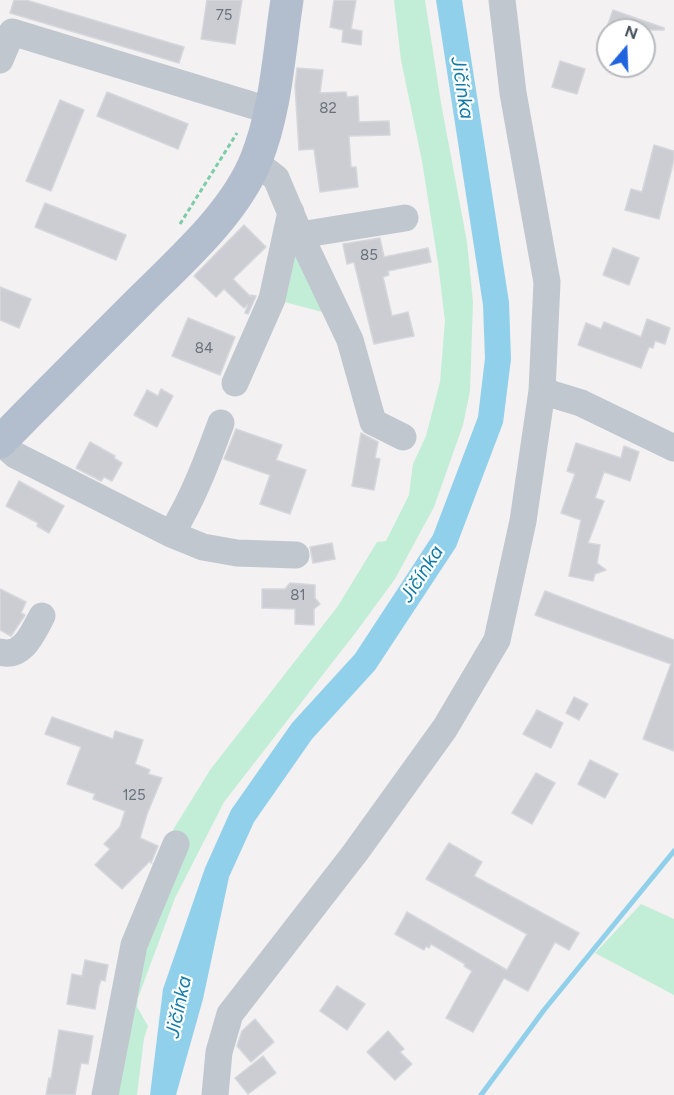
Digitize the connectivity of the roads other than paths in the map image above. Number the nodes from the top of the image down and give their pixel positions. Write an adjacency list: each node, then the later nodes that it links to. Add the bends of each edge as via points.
1 (287, 0): 4 (main road)
2 (502, 0): 9 (street, via 513,93 547,282)
3 (0, 60): 4 (street, via 12,32)
4 (271, 111): 5 (main road)
5 (255, 162): 7 (street, via 276,178); 12 (main road, via 227,208 191,249)
6 (405, 218): 7 (street)
7 (295, 224): 8 (street, via 272,299); 11 (street, via 350,340 373,422)
8 (235, 383)
9 (542, 391): 13 (street, via 582,404); 20 (street, via 523,521 498,640 445,729 252,991 230,1014 219,1052)
10 (221, 423): 14 (street, via 200,480)
11 (403, 437)
12 (0, 441): 14 (street, via 15,455)
13 (674, 448)
14 (171, 534): 15 (street, via 214,549)
15 (296, 555)
16 (42, 616): 17 (street, via 24,646 7,654)
17 (0, 652)
18 (176, 844): 19 (street, via 134,945)
19 (105, 1095)
20 (215, 1095)

